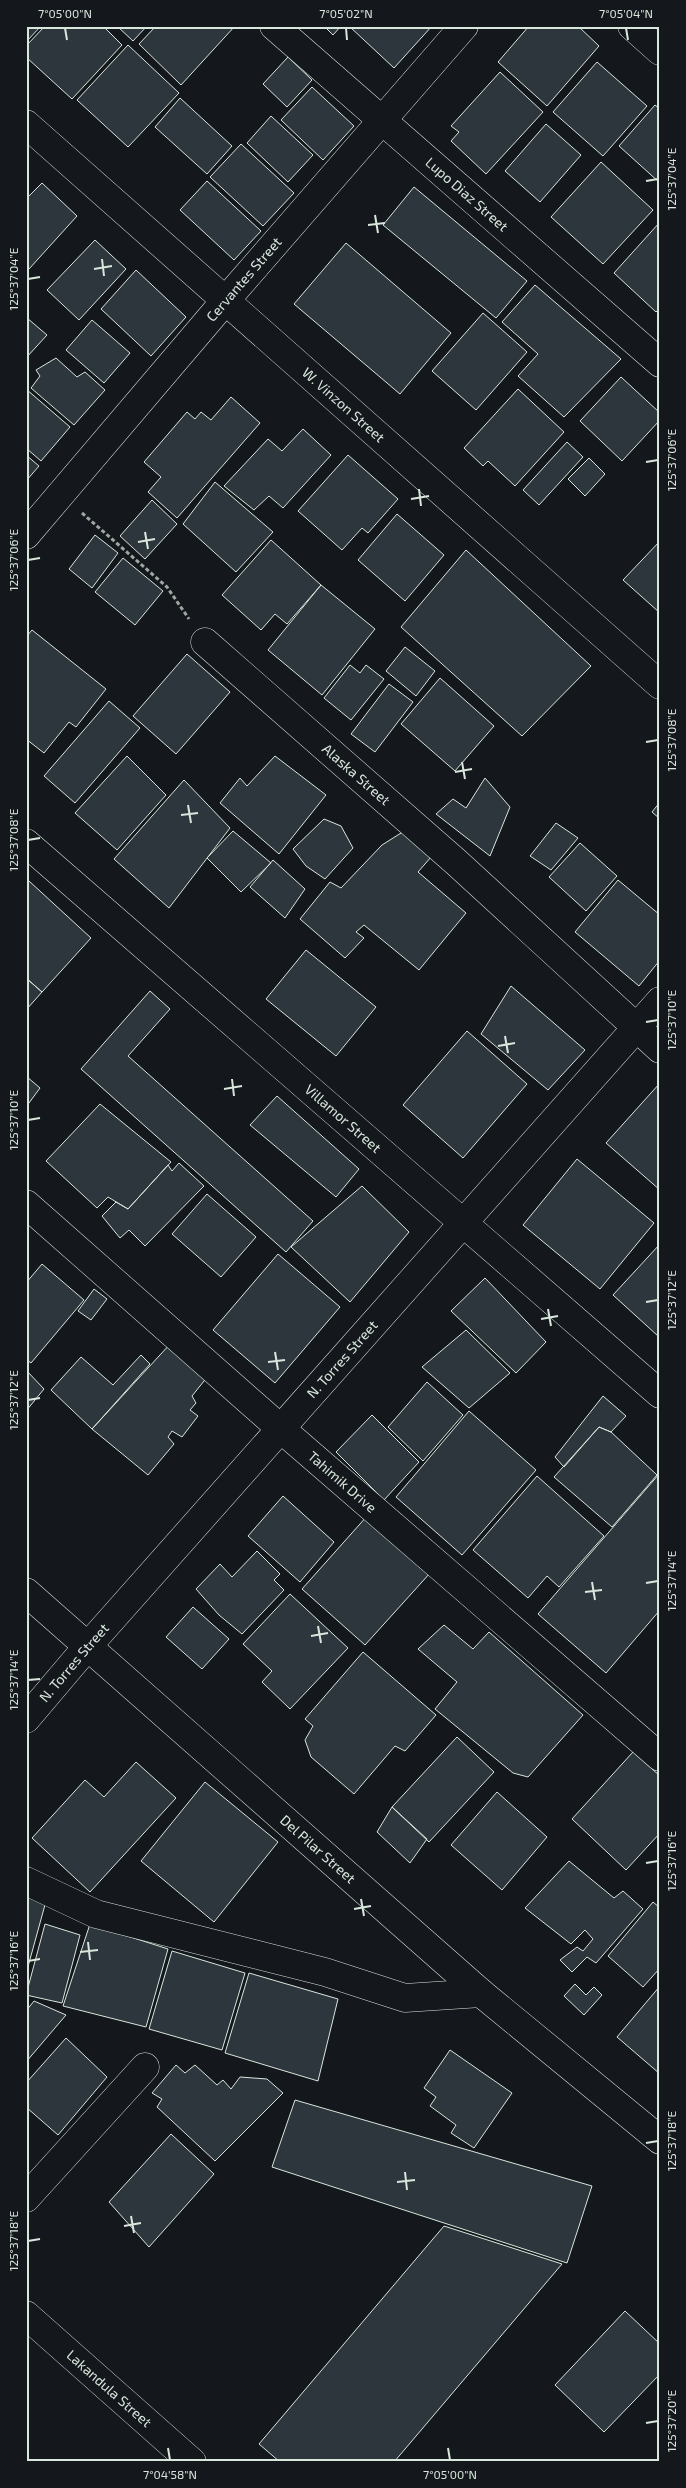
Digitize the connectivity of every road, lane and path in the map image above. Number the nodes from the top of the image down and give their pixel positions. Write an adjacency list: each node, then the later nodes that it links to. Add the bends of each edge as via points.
1 (274, 26): 5 (street, Lupo Diaz Street)
2 (464, 26): 5 (street, Cervantes Street)
3 (632, 26): 4 (street)
4 (660, 51)
5 (381, 121): 7 (street, Cervantes Street); 8 (street, Lupo Diaz Street)
6 (26, 124): 7 (street, W. Vinzon Street)
7 (225, 301): 9 (street, Cervantes Street); 12 (street, W. Vinzon Street)
8 (660, 363)
9 (60, 495): 10 (street, Cervantes Street); 11 (path, via 166,587)
10 (26, 534)
11 (205, 642): 15 (street, Alaska Street, via 456,862)
12 (660, 685)
13 (26, 843): 18 (street, Villamor Street)
14 (660, 1001): 15 (street, N. Torres Street)
15 (636, 1028): 16 (street, Alaska Street); 18 (street, N. Torres Street)
16 (660, 1049)
17 (26, 1204): 20 (street, Tahimik Drive)
18 (465, 1222): 19 (street, Villamor Street); 20 (street, N. Torres Street)
19 (660, 1394)
20 (280, 1428): 22 (street, N. Torres Street); 24 (street, Tahimik Drive)
21 (26, 1592): 22 (street, Del Pilar Street)
22 (86, 1647): 23 (street, N. Torres Street); 26 (street, Del Pilar Street)
23 (26, 1720)
24 (660, 1757)
25 (26, 1881): 26 (street, via 96,1914 325,1972 405,1998)
26 (481, 1993): 28 (street, Del Pilar Street)
27 (146, 2067): 29 (street)
28 (660, 2140)
29 (26, 2198)
30 (26, 2314): 31 (street, Lakandula Street)
31 (192, 2462)

